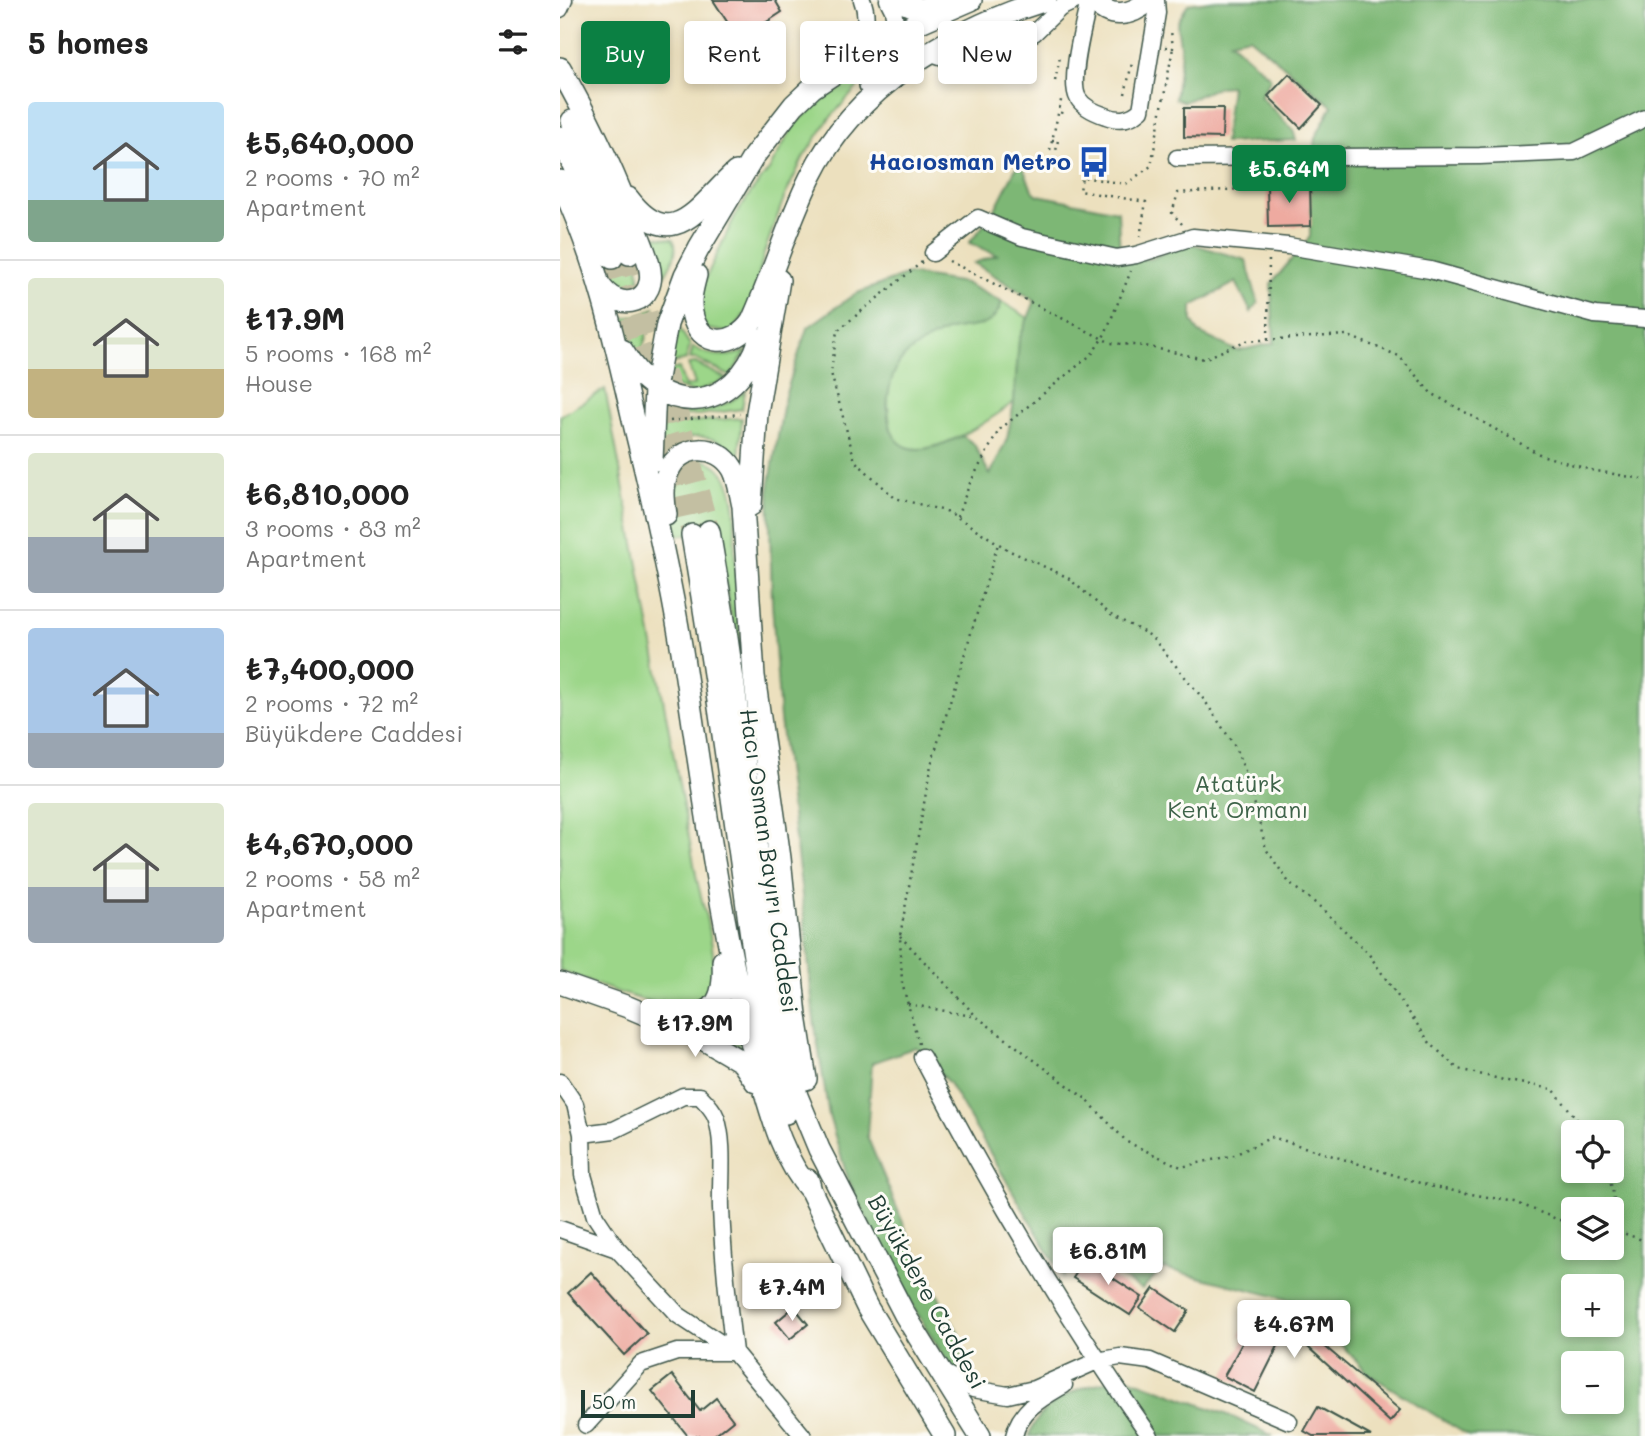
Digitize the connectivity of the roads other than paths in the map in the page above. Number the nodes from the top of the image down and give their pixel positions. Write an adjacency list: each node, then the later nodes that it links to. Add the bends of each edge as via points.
1 (564, 0): 11 (street)
2 (862, 0): 18 (street, via 867,20 864,33)
3 (888, 0): 12 (street)
4 (898, 0): 10 (main road, via 918,9)
5 (1046, 0): 14 (main road, via 991,19)
6 (1077, 0): 14 (street, via 1060,8 1034,33 989,49 962,57)
7 (1092, 0): 8 (main road, via 1102,10 1116,14 1135,11); 9 (street, via 1074,75 1078,98 1095,113 1116,120 1141,110)
8 (1149, 0)
9 (1156, 0)
10 (969, 1): 13 (main road)
11 (560, 9)
12 (895, 21)
13 (923, 21)
14 (928, 52): 21 (main road)
15 (560, 68): 26 (main road)
16 (818, 84): 18 (main road)
17 (870, 84): 21 (main road, via 853,103)
18 (812, 88): 23 (main road)
19 (560, 97): 22 (main road, via 602,184 620,256)
20 (1645, 118): 24 (street, via 1574,152)
21 (835, 135): 27 (main road)
22 (560, 137)
23 (754, 156): 26 (main road, via 675,225 645,218); 28 (main road)
24 (1177, 158)
25 (560, 181): 30 (main road)
26 (620, 188): 30 (main road, via 645,252 650,282 645,294 625,303 609,296)
27 (785, 235): 28 (main road, via 752,321 727,341 706,335 692,316); 31 (main road)
28 (699, 248): 34 (main road, via 667,324)
29 (933, 253): 32 (street, via 978,218 1022,236 1117,258 1193,237 1269,244 1430,270 1595,315)
30 (597, 282): 33 (main road)
31 (775, 298): 34 (main road, via 751,363 731,386 695,400); 37 (main road, via 757,413)
32 (1645, 320)
33 (612, 326): 34 (main road, via 632,366); 35 (main road)
34 (655, 388): 35 (main road)
35 (654, 506): 36 (main road)
36 (665, 556): 37 (main road, via 668,471 683,454 705,449 724,458 737,480); 38 (main road)
37 (747, 566): 45 (main road, via 754,676 798,1027 810,1095)
38 (715, 879): 40 (main road, via 723,980 718,1000 693,1016); 43 (main road, via 738,995)
39 (560, 983): 40 (main road)
40 (628, 1007): 43 (main road, via 701,1038 743,1062)
41 (922, 1057): 50 (street)
42 (560, 1082): 44 (street, via 575,1104)
43 (769, 1105): 46 (main road, via 791,1163)
44 (582, 1134): 48 (street, via 583,1175 595,1216); 49 (street, via 614,1129 683,1096 700,1096 709,1104 720,1133 725,1271)
45 (832, 1172): 46 (main road, Hacı Osman Bayırı Caddesi, via 806,1120 786,1050 727,638 700,533 709,638 772,1059); 51 (main road, Büyükdere Caddesi, via 881,1272)
46 (811, 1191): 55 (main road, via 867,1307)
47 (560, 1229): 48 (street)
48 (617, 1249): 49 (street, via 678,1315)
49 (734, 1352): 53 (street, via 677,1352 641,1364); 54 (street)
50 (1091, 1364): 51 (street, via 1008,1395 973,1389); 52 (street, via 1120,1357 1150,1361); 57 (street, via 1027,1410); 58 (street)
51 (936, 1368): 56 (main road, Büyükdere Caddesi)
52 (1289, 1421)
53 (586, 1425)
54 (803, 1436)
55 (944, 1436)
56 (980, 1436)
57 (1014, 1436)
58 (1150, 1436)

